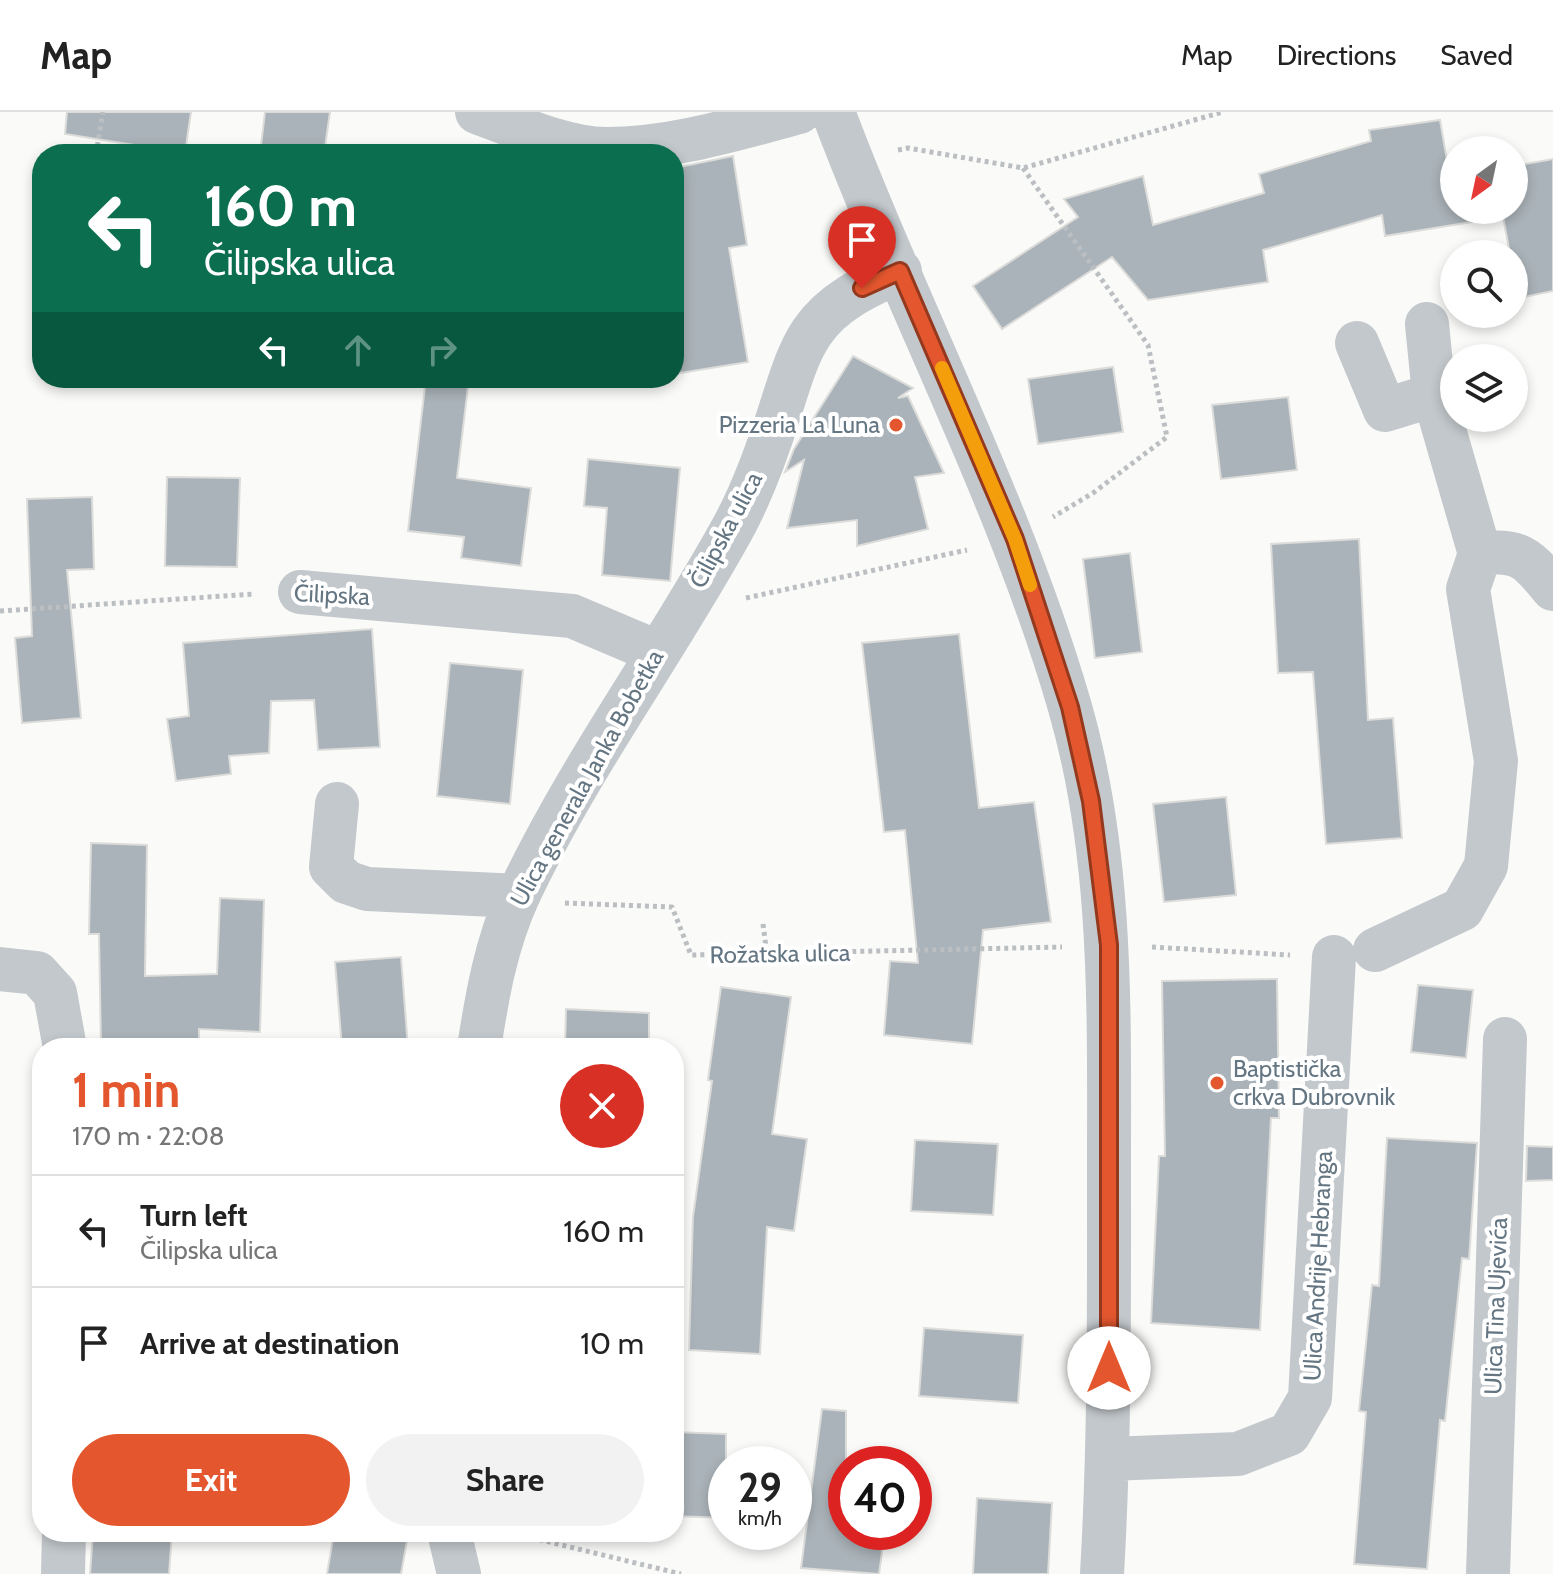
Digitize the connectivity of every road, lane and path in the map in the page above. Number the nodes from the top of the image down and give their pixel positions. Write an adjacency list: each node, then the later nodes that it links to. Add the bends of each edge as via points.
1 (103, 112): 6 (path)
2 (477, 112): 7 (street)
3 (799, 112): 8 (street, via 696,140)
4 (833, 112): 9 (street)
5 (1223, 112): 9 (path, via 1023,168 908,148)
6 (98, 144)
7 (581, 144)
8 (655, 144)
9 (850, 156): 10 (street)
10 (900, 271): 17 (street, Čilipska ulica, via 844,300 812,332 796,361 767,452 737,521); 23 (street, via 1015,539 1070,707 1091,801)
11 (1427, 324): 13 (street)
12 (1357, 343): 13 (street, via 1385,410)
13 (1434, 395): 14 (street)
14 (1480, 554): 15 (street, via 1505,550 1534,565); 24 (street, via 1468,589 1496,761 1486,866 1462,909)
15 (1553, 589)
16 (300, 592): 18 (path, Čilipska); 19 (street, Čilipska, via 572,616)
17 (685, 606): 19 (street, Ulica generala Janka Bobetka)
18 (0, 611)
19 (657, 652): 21 (street, Ulica generala Janka Bobetka)
20 (337, 804): 21 (street, via 331,867 346,882 367,889)
21 (518, 896): 25 (path, Rožatska ulica, via 578,905 672,907 691,955); 28 (street, Ulica generala Janka Bobetka, via 490,981)
22 (763, 924): 25 (path)
23 (1109, 945): 24 (path, Rožatska ulica); 25 (path, Rožatska ulica); 30 (street)
24 (1354, 954): 30 (street, Ulica Andrije Hebranga, via 1310,1398 1289,1434 1238,1454)
25 (767, 955)
26 (0, 969): 27 (street, via 37,973 55,993)
27 (63, 1038)
28 (481, 1038)
29 (1505, 1039): 38 (street, Ulica Tina Ujevića)
30 (1109, 1459): 37 (street)
31 (64, 1542): 34 (street)
32 (451, 1542): 35 (street)
33 (549, 1542): 36 (path)
34 (63, 1574)
35 (459, 1574)
36 (681, 1574)
37 (1102, 1574)
38 (1488, 1574)

